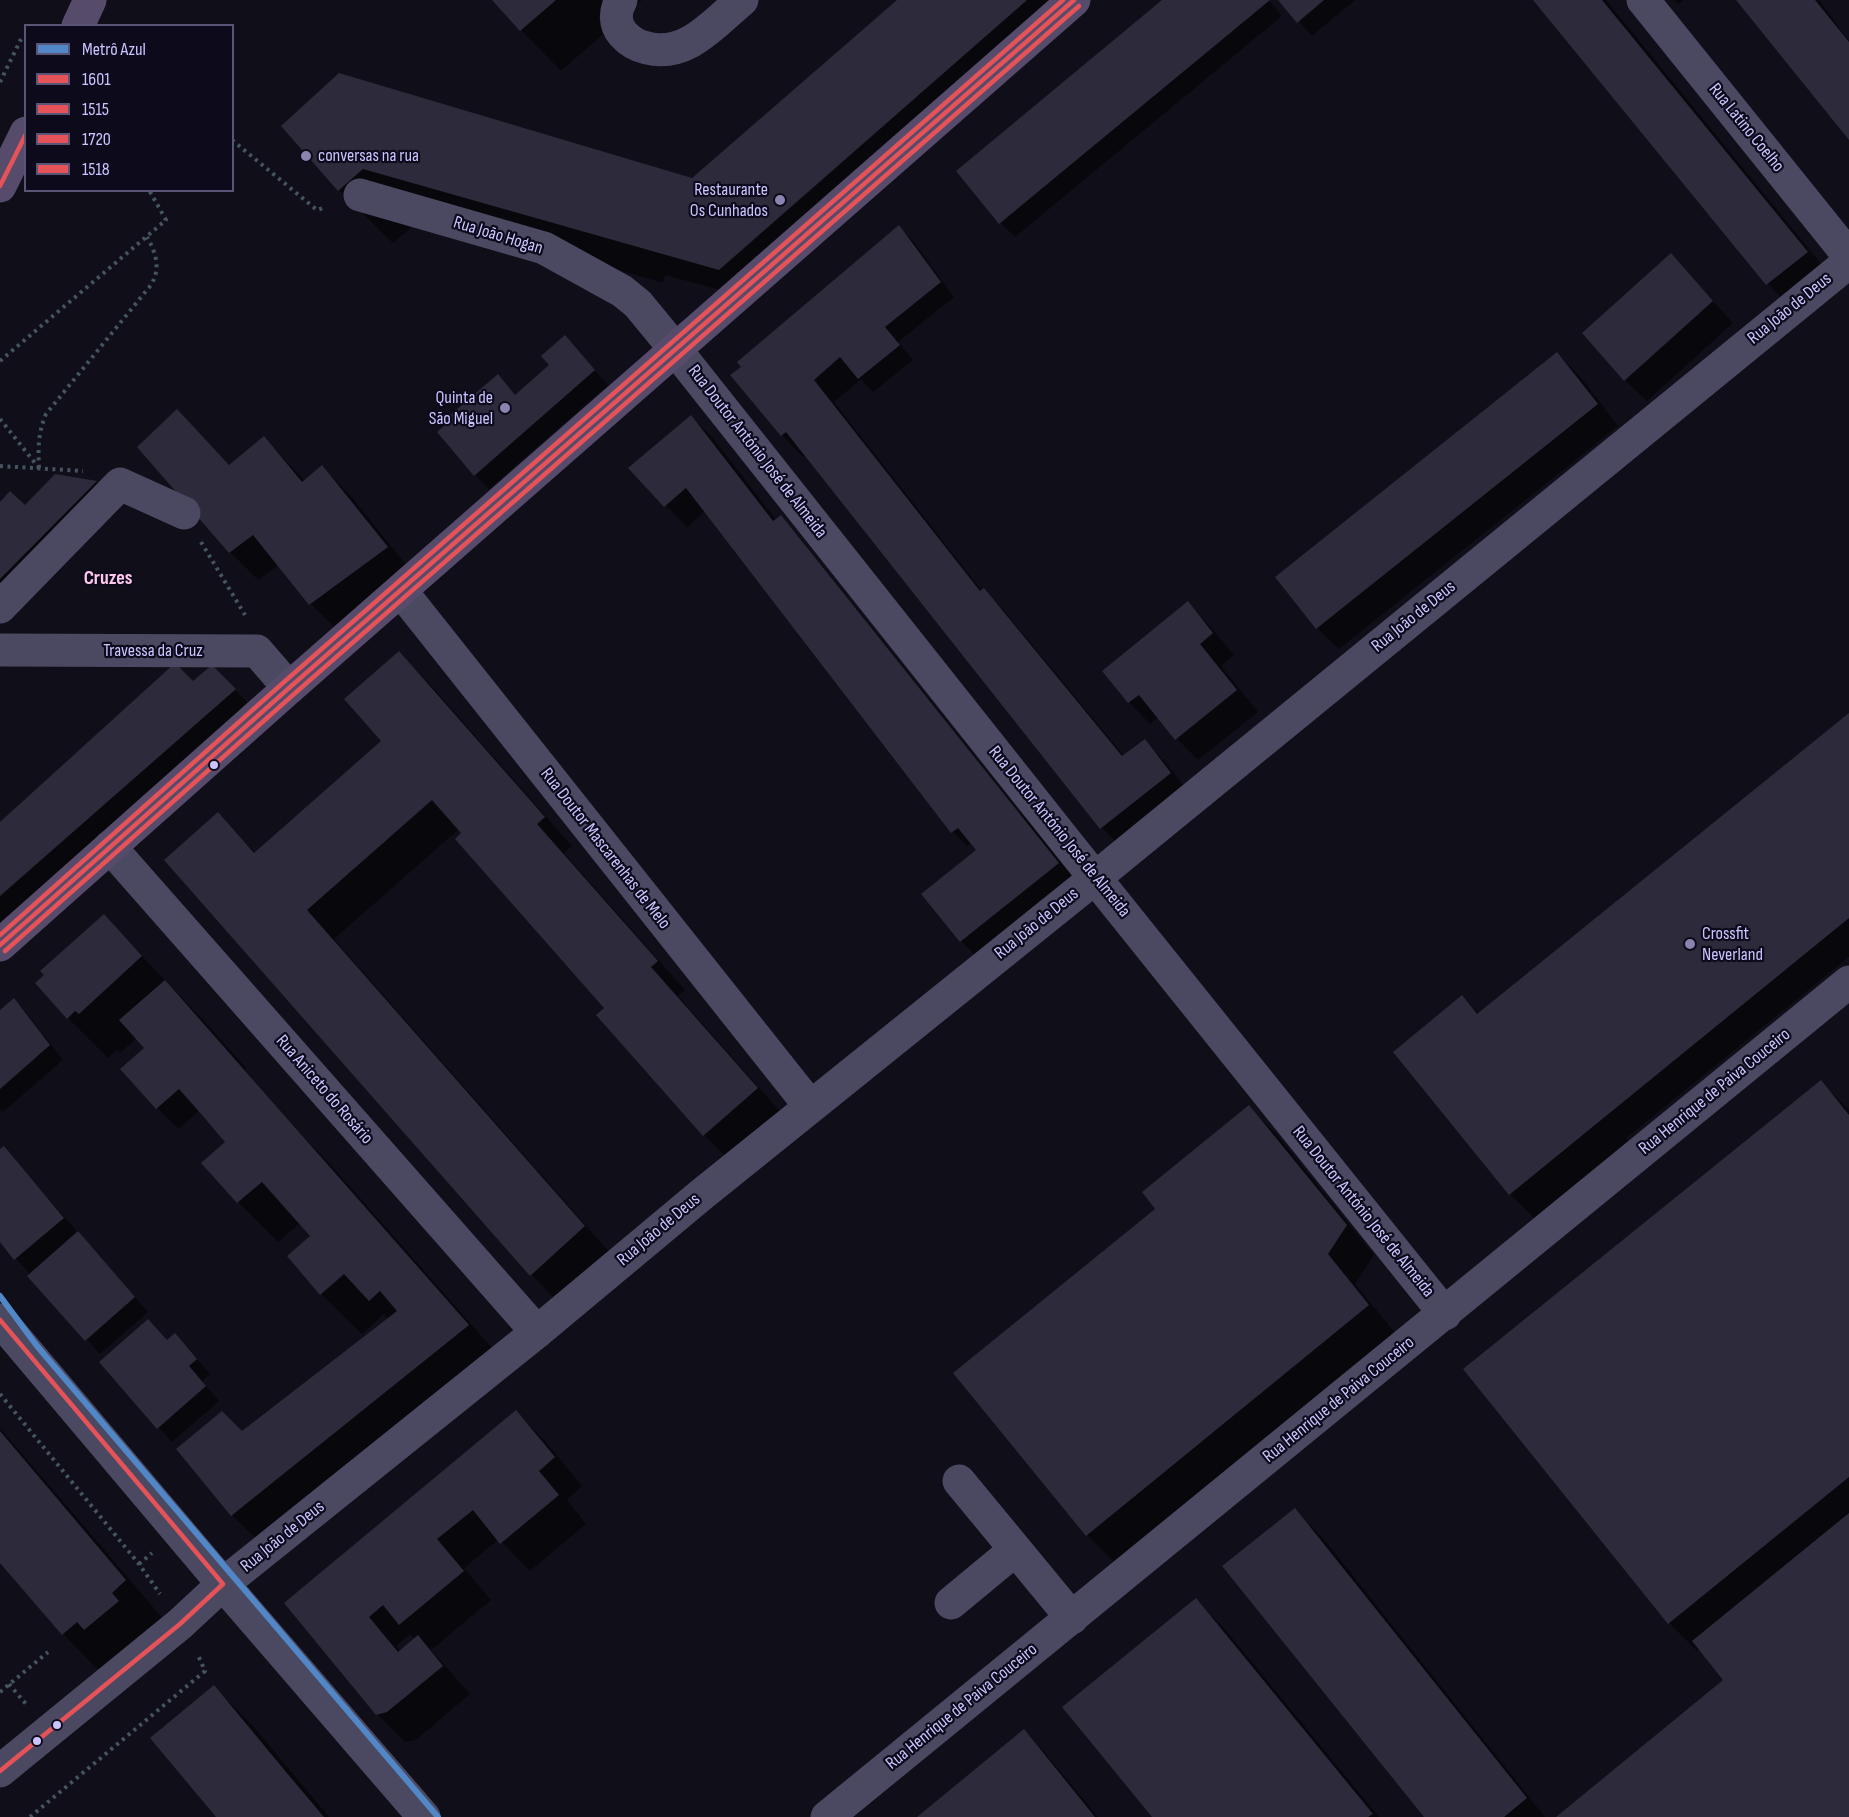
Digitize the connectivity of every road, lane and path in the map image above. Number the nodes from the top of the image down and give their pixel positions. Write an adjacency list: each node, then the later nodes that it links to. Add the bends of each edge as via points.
1 (90, 0): 6 (main road)
2 (621, 0): 3 (street, via 616,22 622,33 636,45 656,50 674,50 691,44)
3 (742, 0)
4 (1074, 0): 17 (main road)
5 (1643, 0): 15 (street, Rua Latino Coelho)
6 (79, 24)
7 (21, 39): 8 (path)
8 (0, 82)
9 (24, 137): 11 (main road)
10 (234, 142): 13 (path, via 317,210)
11 (0, 186)
12 (150, 192): 14 (path, via 166,220)
13 (360, 195): 17 (street, Rua João Hogan, via 544,248 638,304)
14 (147, 237): 18 (path); 21 (path, via 157,262 156,275 46,414 38,437)
15 (1849, 256)
16 (1849, 261): 29 (street, Rua João de Deus)
17 (675, 349): 23 (main road); 29 (street, Rua Doutor António José de Almeida)
18 (0, 361)
19 (0, 419): 21 (path)
20 (0, 466): 21 (path)
21 (39, 468)
22 (184, 513): 24 (street, via 120,484); 26 (path, via 257,636)
23 (401, 591): 27 (main road); 32 (street, Rua Doutor Mascarenhas de Melo)
24 (0, 607)
25 (0, 650): 26 (street, Travessa da Cruz)
26 (256, 651): 27 (street)
27 (289, 688): 28 (main road)
28 (110, 847): 30 (main road); 35 (street, Rua Aniceto do Rosário)
29 (1095, 878): 32 (street, Rua João de Deus); 33 (street, Rua Doutor António José de Almeida)
30 (0, 945)
31 (1849, 982): 33 (street, Rua Henrique de Paiva Couceiro)
32 (810, 1107): 35 (street, Rua João de Deus)
33 (1445, 1314): 42 (street, Rua Henrique de Paiva Couceiro)
34 (0, 1320): 39 (street)
35 (537, 1332): 39 (street, Rua João de Deus)
36 (0, 1394): 40 (path)
37 (959, 1481): 38 (street)
38 (1015, 1550): 41 (street); 42 (street)
39 (223, 1584): 46 (street, Rua João de Deus, via 172,1631); 48 (street)
40 (162, 1597)
41 (951, 1603)
42 (1072, 1618): 49 (street, Rua Henrique de Paiva Couceiro)
43 (196, 1650): 47 (path, via 205,1671)
44 (48, 1652): 45 (path)
45 (0, 1692)
46 (0, 1772)
47 (30, 1817)
48 (424, 1817)
49 (827, 1817)

